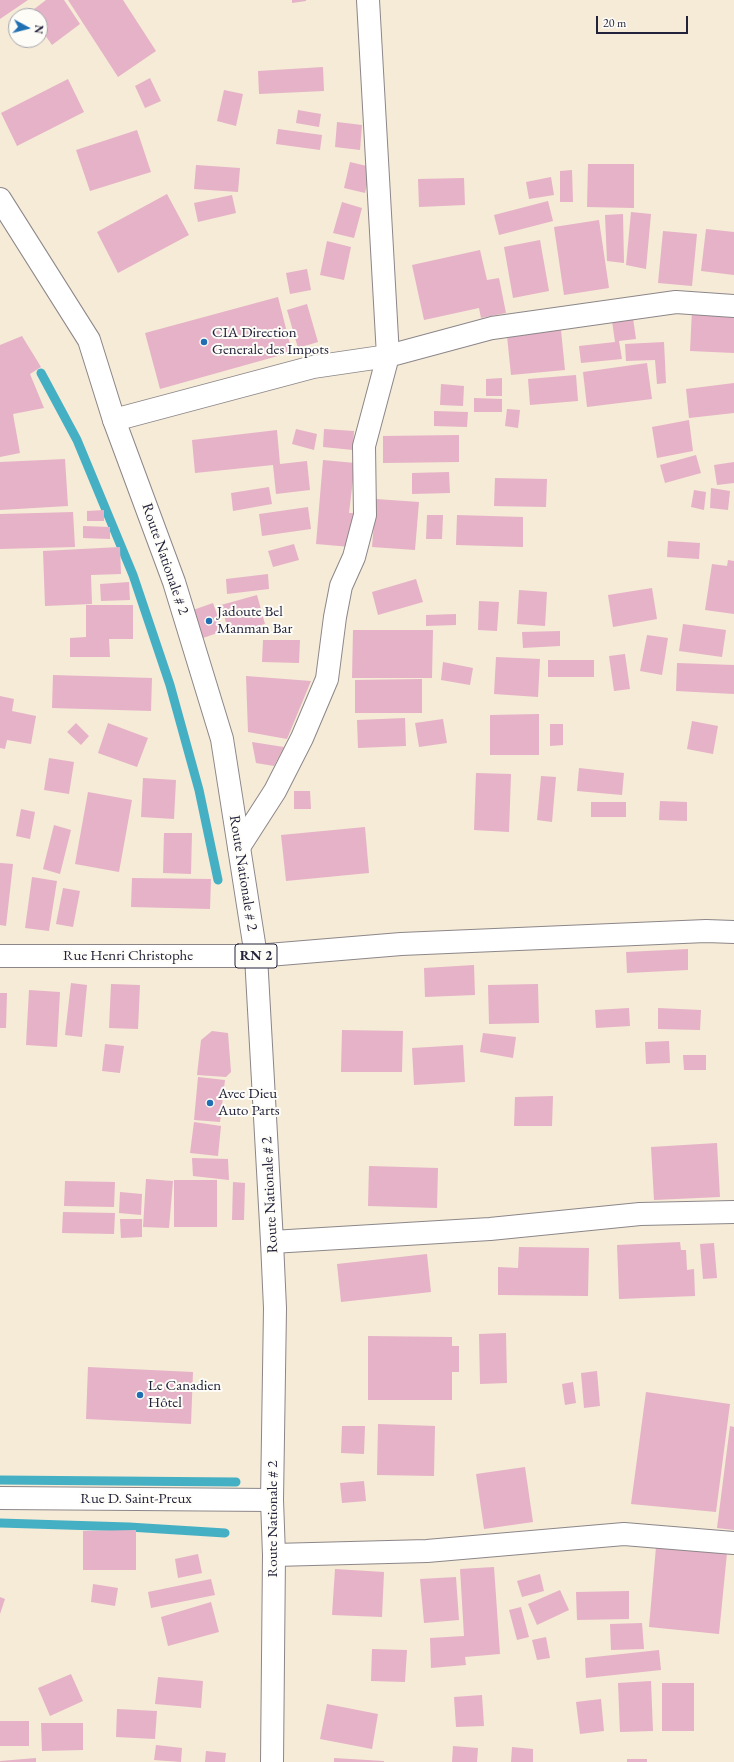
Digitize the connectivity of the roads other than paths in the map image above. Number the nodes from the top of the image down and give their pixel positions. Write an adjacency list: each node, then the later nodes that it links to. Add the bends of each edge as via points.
1 (368, 0): 4 (street)
2 (0, 199): 5 (street, Route Nationale # 2 / RN 2, via 89,340)
3 (734, 306): 4 (street, via 676,302 492,328)
4 (388, 356): 5 (street, via 312,367); 6 (street, via 364,446 365,515 354,557 341,586 327,679 302,738 275,791)
5 (114, 420): 6 (street, Route Nationale # 2 / RN 2, via 174,582 222,739)
6 (239, 847): 9 (street, Route Nationale # 2 / RN 2)
7 (734, 932): 9 (street, Rue Henri Christophe, via 706,931 401,944)
8 (0, 956): 9 (street, Rue Henri Christophe)
9 (256, 956): 11 (street, Route Nationale # 2 / RN 2)
10 (734, 1212): 11 (street, via 640,1214 490,1228)
11 (272, 1242): 13 (street, Route Nationale # 2 / RN 2, via 275,1308)
12 (0, 1498): 13 (street, Rue D. Saint-Preux)
13 (272, 1500): 15 (street, Route Nationale # 2 / RN 2)
14 (734, 1543): 15 (street, via 624,1534 427,1552)
15 (274, 1555): 16 (street, Route Nationale # 2 / RN 2)
16 (272, 1762)

